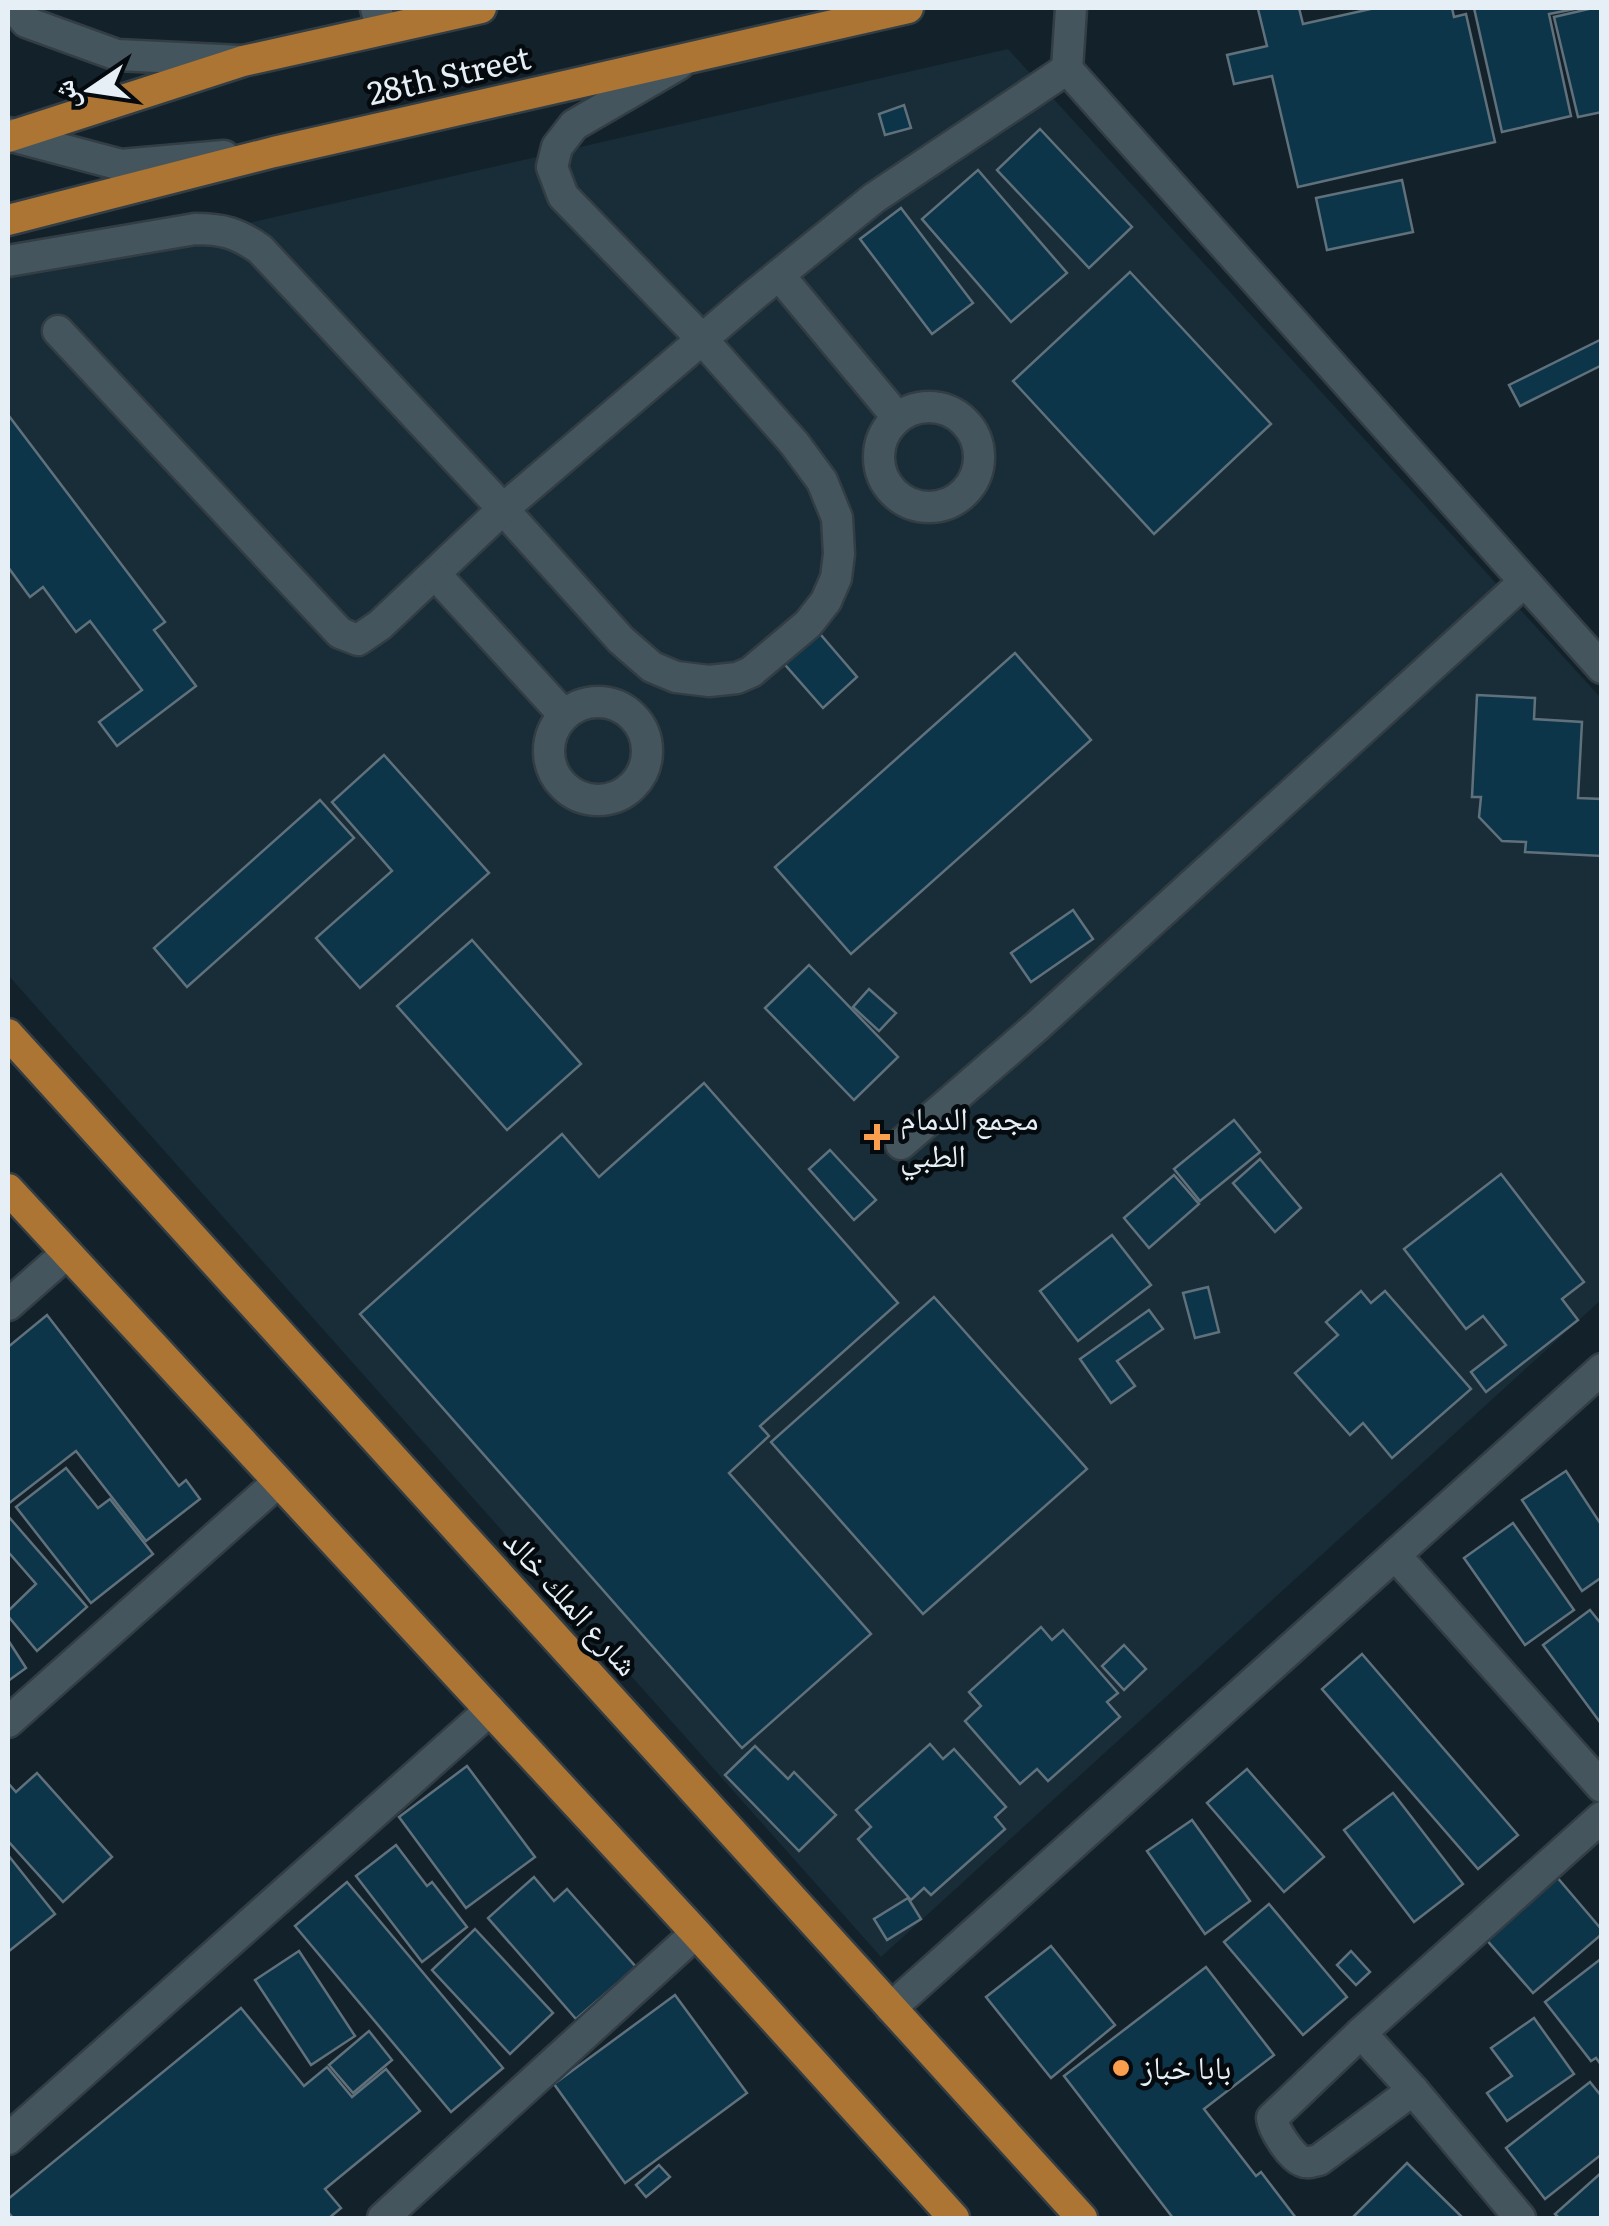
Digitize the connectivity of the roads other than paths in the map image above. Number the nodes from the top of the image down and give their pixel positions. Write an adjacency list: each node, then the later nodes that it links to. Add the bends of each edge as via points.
1 (15, 8): 7 (street, via 26,22 118,54)
2 (481, 8): 5 (main road)
3 (908, 8): 6 (main road, 28th Street)
4 (1071, 8): 8 (street)
5 (378, 18): 7 (main road)
6 (694, 55): 10 (main road, 28th Street); 15 (street, via 574,125 552,167 562,196)
7 (244, 61): 9 (main road)
8 (1067, 70): 13 (street, via 874,198); 19 (street)
9 (9, 135): 10 (street, via 121,165)
10 (274, 152): 11 (main road, 28th Street)
11 (8, 220)
12 (8, 260): 17 (street, via 195,229 242,236)
13 (778, 275): 15 (street); 16 (street)
14 (58, 330): 18 (street, via 340,634 358,640)
15 (701, 338): 17 (street); 17 (street, via 794,443 822,481 837,518 836,578 808,624 751,672 708,682 676,678 621,640)
16 (897, 417)
17 (503, 509): 18 (street)
18 (435, 574): 21 (street)
19 (1524, 582): 20 (street); 23 (street)
20 (1602, 668)
21 (564, 715)
22 (8, 1034): 35 (main road, شارع الملك خالد)
23 (901, 1144)
24 (8, 1189): 25 (main road)
25 (67, 1253): 26 (street); 28 (main road)
26 (8, 1305)
27 (1602, 1369): 29 (street)
28 (278, 1482): 30 (main road); 31 (street)
29 (1395, 1555): 32 (street); 35 (street)
30 (490, 1710): 34 (main road); 38 (street)
31 (8, 1722)
32 (1602, 1788)
33 (1602, 1817): 36 (street)
34 (696, 1933): 39 (street); 40 (main road)
35 (892, 2008): 41 (main road, شارع الملك خالد)
36 (1362, 2033): 37 (street); 37 (street, via 1272,2118 1298,2160 1319,2160)
37 (1413, 2090): 42 (street)
38 (8, 2140)
39 (383, 2218)
40 (954, 2218)
41 (1082, 2218)
42 (1520, 2218)

